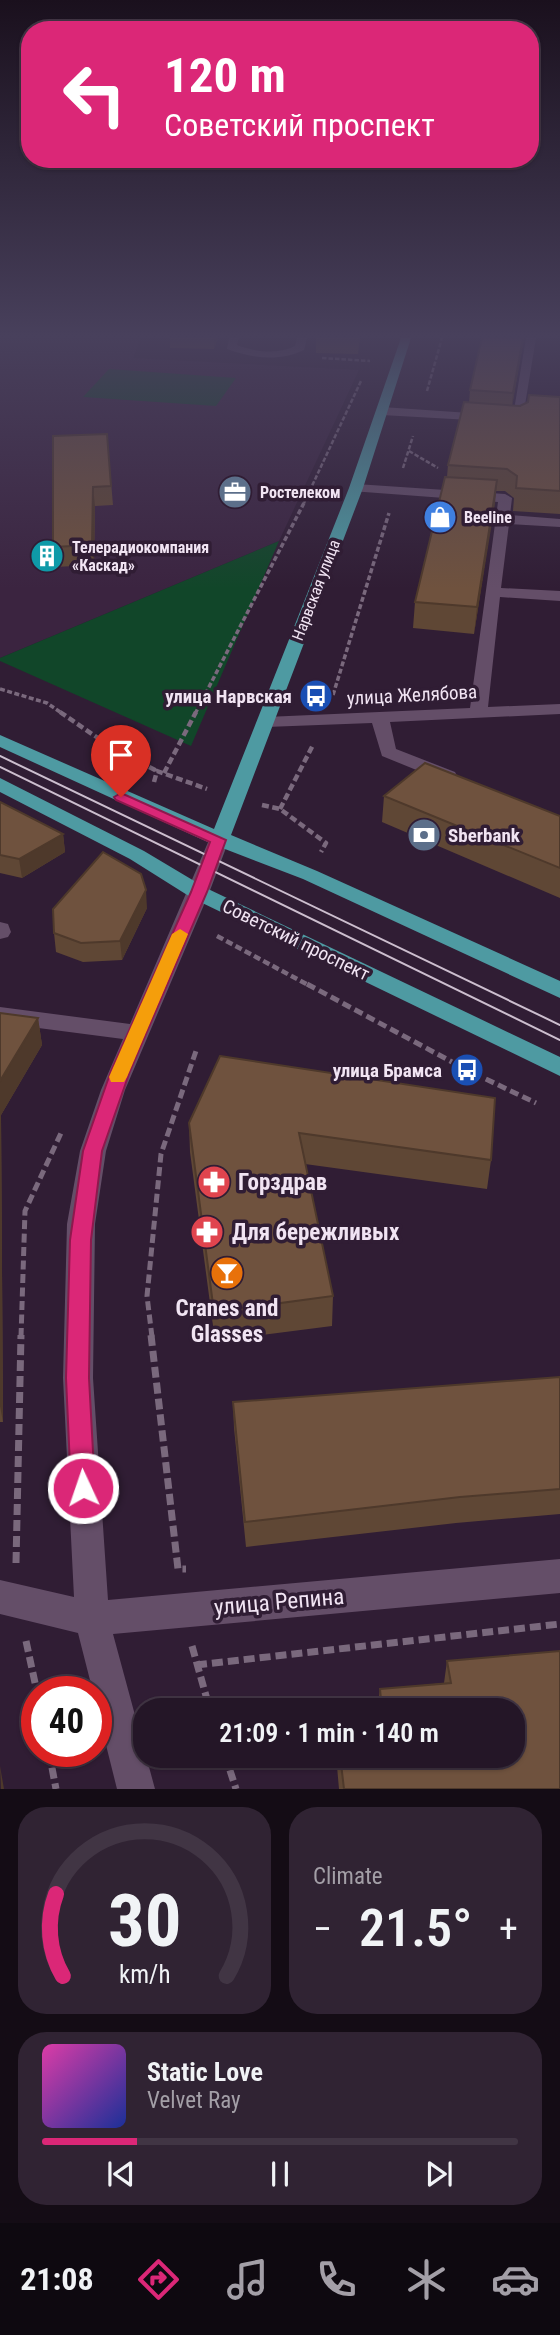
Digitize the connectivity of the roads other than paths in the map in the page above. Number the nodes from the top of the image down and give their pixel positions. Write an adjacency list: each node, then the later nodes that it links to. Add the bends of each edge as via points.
1 (378, 421): 2 (main road, Нарвская улица)
2 (356, 488): 3 (street, via 505,498); 10 (main road, Нарвская улица)
3 (503, 520): 4 (street); 5 (street)
4 (560, 523)
5 (495, 592): 6 (street); 8 (street)
6 (560, 596)
7 (560, 709): 8 (street, улица Желябова)
8 (478, 713): 9 (street, улица Желябова)
9 (380, 718): 10 (street, улица Желябова); 12 (street, via 388,752)
10 (266, 722): 14 (main road, Нарвская улица)
11 (0, 740): 14 (main road)
12 (462, 782)
13 (0, 784): 15 (main road, Советский проспект)
14 (219, 840): 15 (street); 16 (main road, via 310,874)
15 (199, 892): 18 (street); 19 (main road, Советский проспект)
16 (560, 990)
17 (0, 1014): 18 (street)
18 (136, 1033): 22 (street, via 93,1151 81,1224 78,1378)
19 (560, 1067)
20 (560, 1576): 22 (street, улица Репина)
21 (0, 1597): 22 (street, улица Репина)
22 (92, 1619): 23 (street)
23 (136, 1789)

